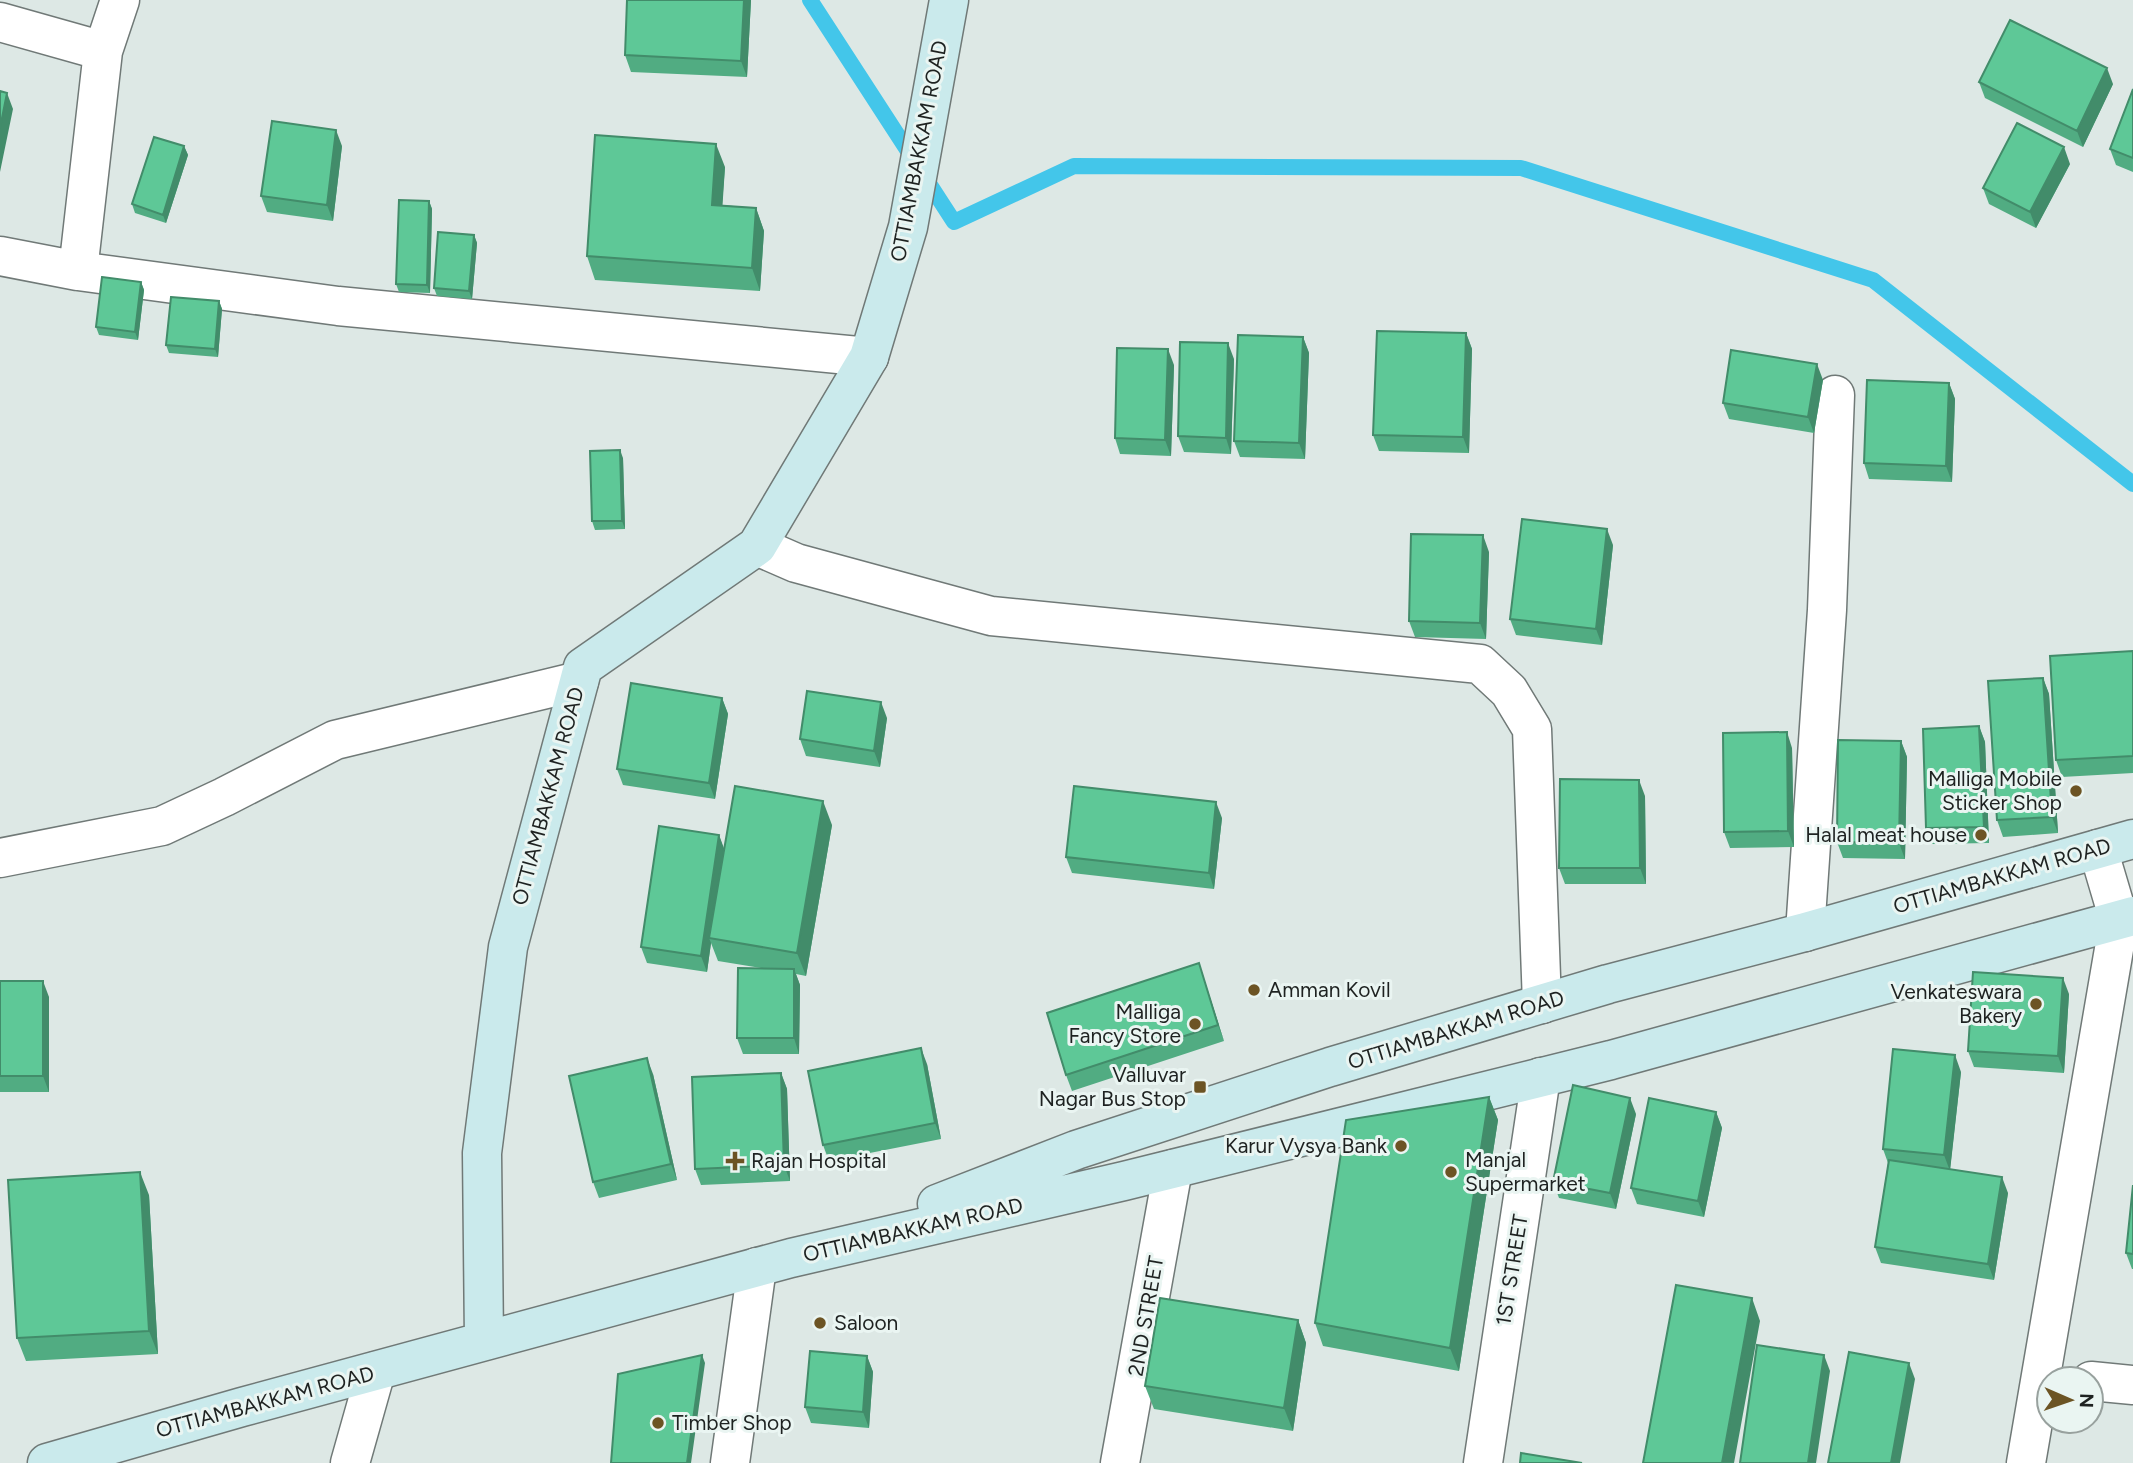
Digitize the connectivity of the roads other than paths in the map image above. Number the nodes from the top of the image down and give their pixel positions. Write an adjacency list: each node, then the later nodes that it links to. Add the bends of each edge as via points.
1 (120, 0): 4 (street)
2 (948, 6): 7 (street, OTTIAMBAKKAM ROAD, via 908,227)
3 (0, 22): 4 (street)
4 (103, 51): 6 (street)
5 (0, 256): 6 (street)
6 (78, 271): 7 (street, via 338,306)
7 (869, 357): 9 (street, OTTIAMBAKKAM ROAD)
8 (1835, 395): 14 (street, via 1827,610)
9 (757, 545): 10 (street, OTTIAMBAKKAM ROAD, via 583,667); 15 (street, via 796,563 991,616 1480,664 1509,691 1532,729)
10 (579, 681): 12 (street, via 335,740 162,826); 19 (street, OTTIAMBAKKAM ROAD, via 508,947 482,1153)
11 (2115, 844): 13 (street); 14 (street, OTTIAMBAKKAM ROAD)
12 (0, 858)
13 (2126, 918): 16 (street, OTTIAMBAKKAM ROAD); 20 (street)
14 (1805, 932): 15 (street, OTTIAMBAKKAM ROAD)
15 (1542, 1004): 18 (street, OTTIAMBAKKAM ROAD, via 1076,1150)
16 (1541, 1077): 17 (street, OTTIAMBAKKAM ROAD); 29 (street, 1ST STREET)
17 (1172, 1169): 18 (street, OTTIAMBAKKAM ROAD); 28 (street, 2ND STREET)
18 (774, 1262): 19 (street, OTTIAMBAKKAM ROAD); 27 (street)
19 (484, 1342): 21 (street, OTTIAMBAKKAM ROAD)
20 (2061, 1365)
21 (376, 1371): 25 (street, OTTIAMBAKKAM ROAD); 26 (street)
22 (2105, 1382): 23 (street)
23 (2133, 1385)
24 (2037, 1435): 30 (street)
25 (47, 1463)
26 (350, 1463)
27 (730, 1463)
28 (1120, 1463)
29 (1483, 1463)
30 (2026, 1463)

